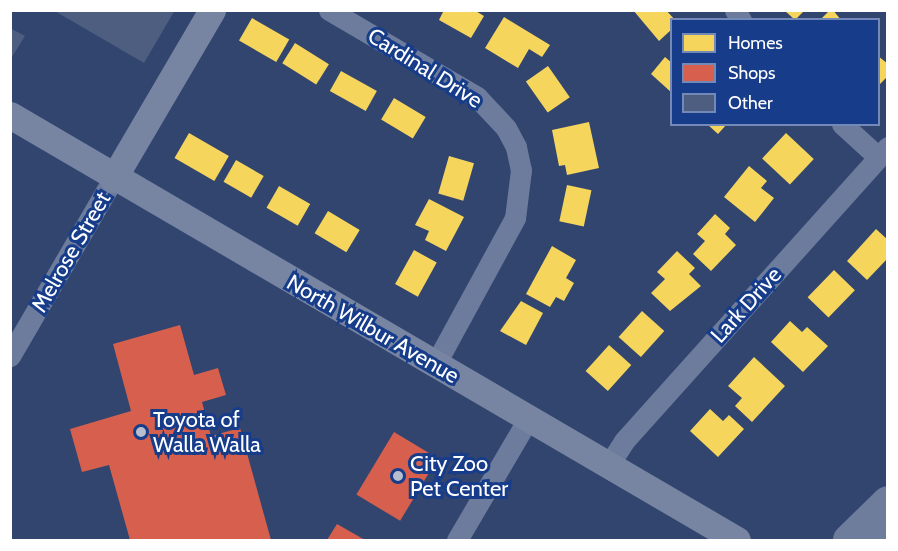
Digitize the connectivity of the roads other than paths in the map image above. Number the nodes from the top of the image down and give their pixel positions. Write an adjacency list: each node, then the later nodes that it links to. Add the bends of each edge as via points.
1 (212, 10): 6 (main road)
2 (329, 10): 8 (street, Cardinal Drive, via 477,96 500,119 516,147 521,178 515,218)
3 (10, 115): 6 (main road, North Wilbur Avenue)
4 (845, 126): 5 (street)
5 (883, 152): 10 (street, Lark Drive, via 624,441)
6 (113, 179): 7 (street, Melrose Street); 8 (main road, North Wilbur Avenue)
7 (10, 356)
8 (435, 365): 9 (main road, North Wilbur Avenue)
9 (528, 419): 10 (main road, North Wilbur Avenue); 13 (street)
10 (608, 466): 14 (main road, North Wilbur Avenue)
11 (888, 502): 15 (highway)
12 (888, 535): 16 (highway)
13 (457, 540)
14 (737, 540)
15 (849, 540)
16 (883, 540)

